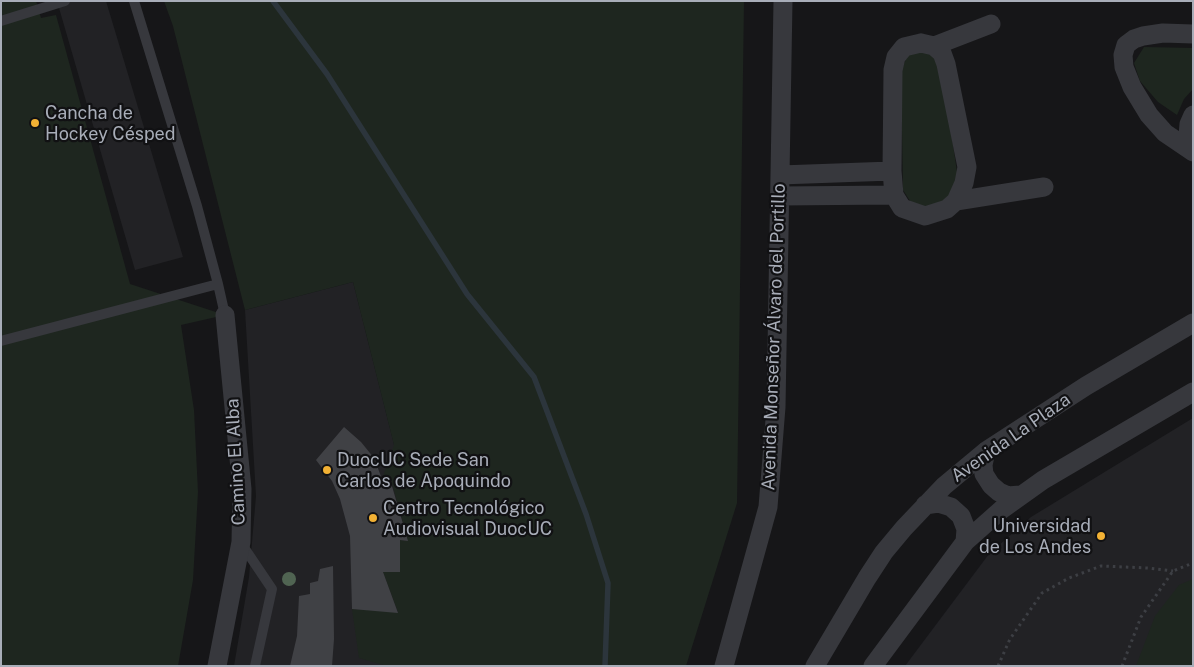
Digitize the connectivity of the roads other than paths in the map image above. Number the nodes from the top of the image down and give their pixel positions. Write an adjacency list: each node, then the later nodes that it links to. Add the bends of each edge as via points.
1 (65, 1): 4 (lane)
2 (134, 1): 16 (lane)
3 (783, 1): 11 (street, Avenida Monseñor Álvaro del Portillo)
4 (2, 19)
5 (991, 24): 7 (street)
6 (1193, 34): 9 (street, via 1143,36 1126,45 1123,54 1129,80 1149,116 1165,133)
7 (934, 46): 10 (street, via 921,43 904,47 896,57 892,83); 15 (street, via 942,53 946,64 967,167)
8 (1193, 115): 9 (street, via 1189,124)
9 (1188, 148)
10 (892, 171): 11 (street); 13 (street)
11 (780, 175): 14 (street, Avenida Monseñor Álvaro del Portillo)
12 (1044, 187): 15 (street)
13 (894, 195): 14 (street); 15 (street, via 902,208 925,216 947,209)
14 (780, 196): 28 (street, Avenida Monseñor Álvaro del Portillo, via 776,407 768,508)
15 (956, 201)
16 (218, 284): 17 (lane); 19 (lane)
17 (225, 315): 24 (street, Camino El Alba, via 242,489)
18 (1193, 323): 21 (street, Avenida La Plaza, via 1086,386)
19 (1, 341)
20 (1193, 392): 22 (street)
21 (986, 451): 22 (street, via 984,474 991,484 1008,496); 23 (street, Avenida La Plaza)
22 (1020, 495): 25 (street)
23 (924, 505): 25 (street, via 938,503 951,507 961,516 966,529); 29 (street, Avenida La Plaza, via 884,552)
24 (240, 542): 26 (street, Camino El Alba); 27 (lane, via 272,589)
25 (965, 542): 30 (street)
26 (217, 666)
27 (255, 666)
28 (724, 666)
29 (815, 666)
30 (873, 666)

